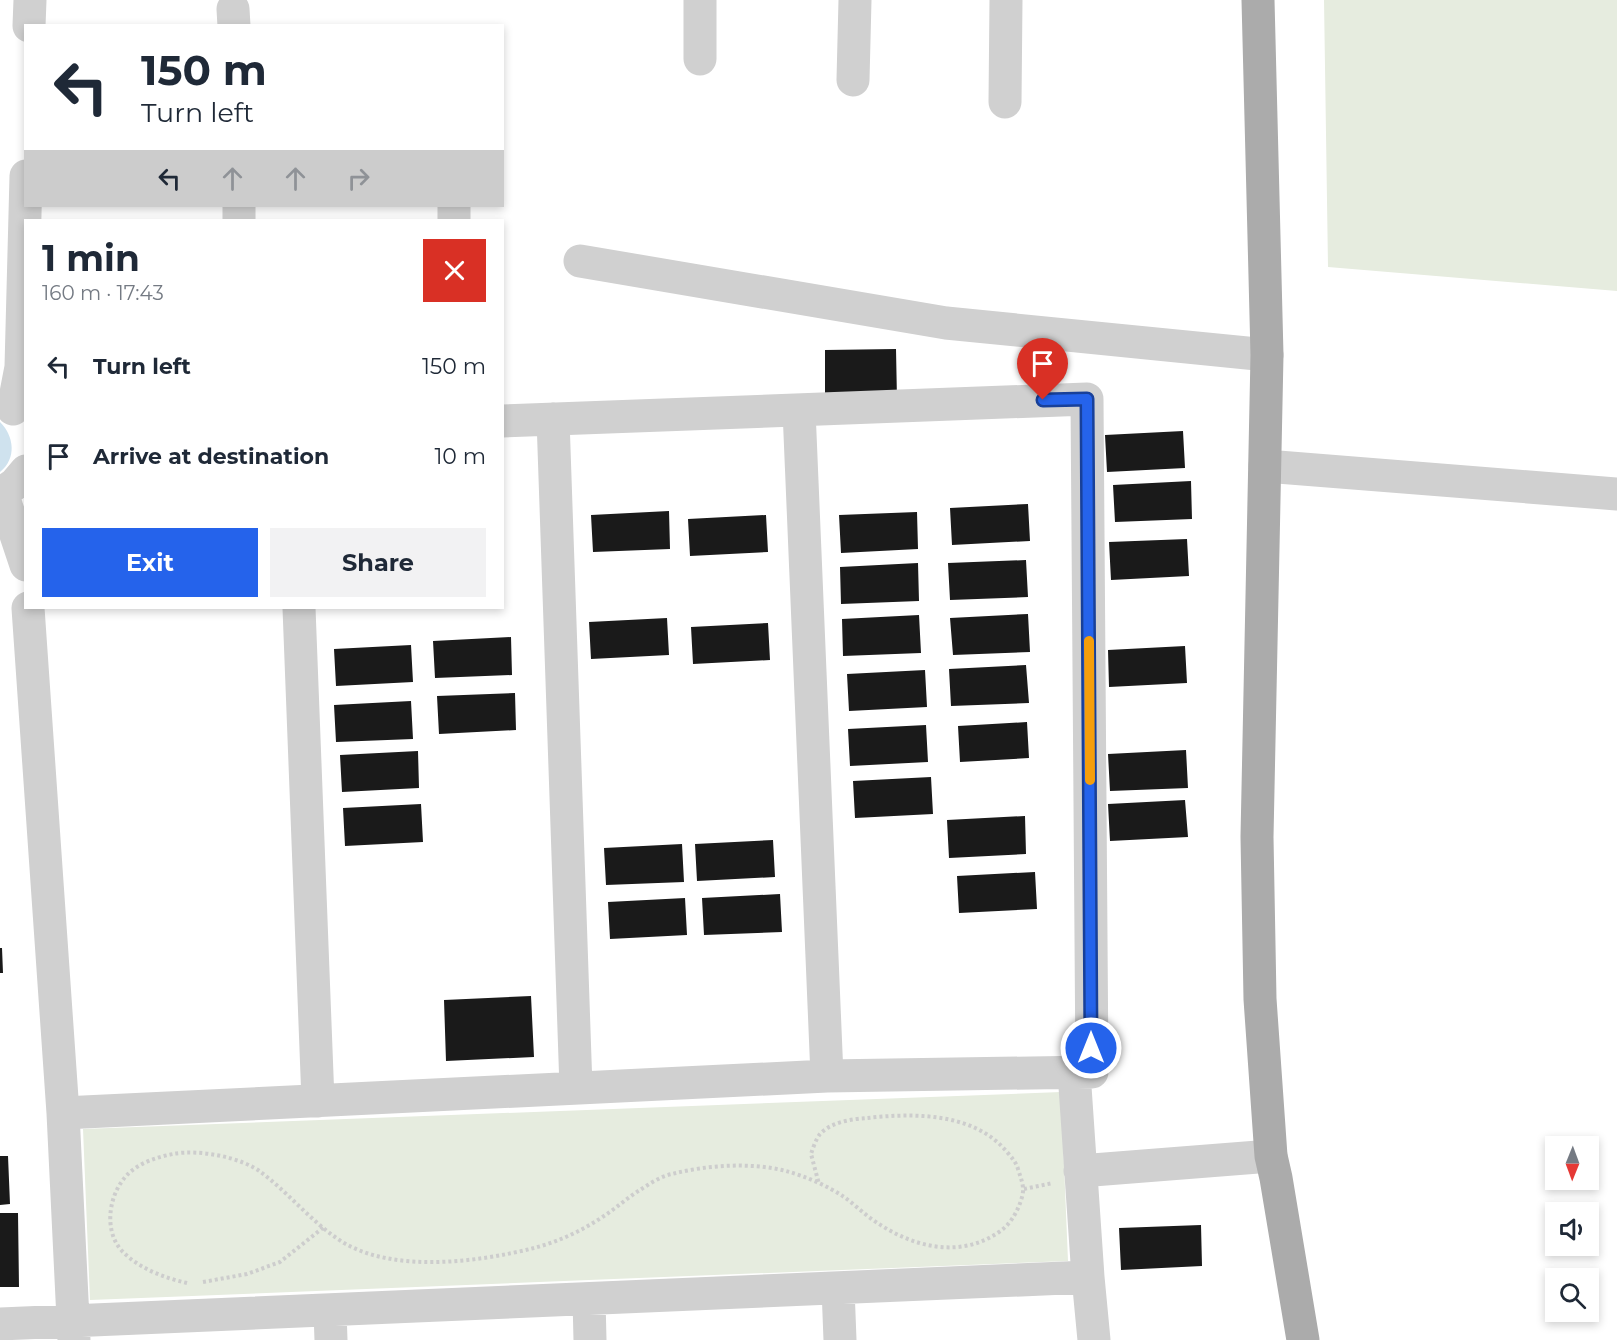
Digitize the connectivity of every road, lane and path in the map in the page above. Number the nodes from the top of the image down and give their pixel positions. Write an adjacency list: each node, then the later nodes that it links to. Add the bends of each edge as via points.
1 (30, 0): 6 (street)
2 (700, 0): 7 (street)
3 (855, 0): 8 (street)
4 (1006, 0): 9 (street)
5 (1258, 0): 12 (main road)
6 (29, 24)
7 (700, 59)
8 (853, 80)
9 (1005, 102)
10 (24, 252): 14 (street, via 21,367)
11 (580, 261): 12 (street, via 946,323)
12 (1267, 356): 17 (main road)
13 (799, 410): 15 (street); 24 (street, via 1087,399 1092,1072); 25 (street)
14 (13, 412)
15 (553, 419): 16 (street); 26 (street)
16 (504, 421)
17 (1265, 466): 20 (street); 29 (main road, via 1257,837 1260,999)
18 (24, 473): 19 (street)
19 (1, 493): 21 (street)
20 (1617, 494)
21 (24, 559)
22 (28, 609): 28 (street)
23 (299, 609): 27 (street)
24 (1074, 1072): 25 (street); 30 (street)
25 (827, 1076): 26 (street)
26 (576, 1088): 27 (street)
27 (318, 1101): 28 (street)
28 (63, 1113): 38 (street)
29 (1271, 1156): 30 (street); 42 (main road)
30 (1080, 1171): 33 (street)
31 (819, 1184): 31 (path, via 811,1154 820,1134 845,1120 909,1114 947,1119 996,1138 1016,1163 1024,1189 1018,1210 1003,1229 983,1241 957,1248 931,1247 903,1238 842,1195); 32 (path, via 786,1171 751,1166 668,1174 589,1226 548,1245 505,1256 457,1261 379,1257 345,1243)
32 (324, 1227): 32 (path, via 260,1170 209,1154 176,1153 147,1161 127,1175 113,1197 110,1225 121,1250 141,1266 185,1283 247,1274 280,1262)
33 (1088, 1277): 34 (street); 41 (street)
34 (838, 1288): 35 (street); 40 (street)
35 (589, 1299): 37 (street); 39 (street)
36 (0, 1324): 38 (street)
37 (331, 1325): 38 (street)
38 (73, 1331)
39 (590, 1340)
40 (840, 1340)
41 (1094, 1340)
42 (1303, 1340)

